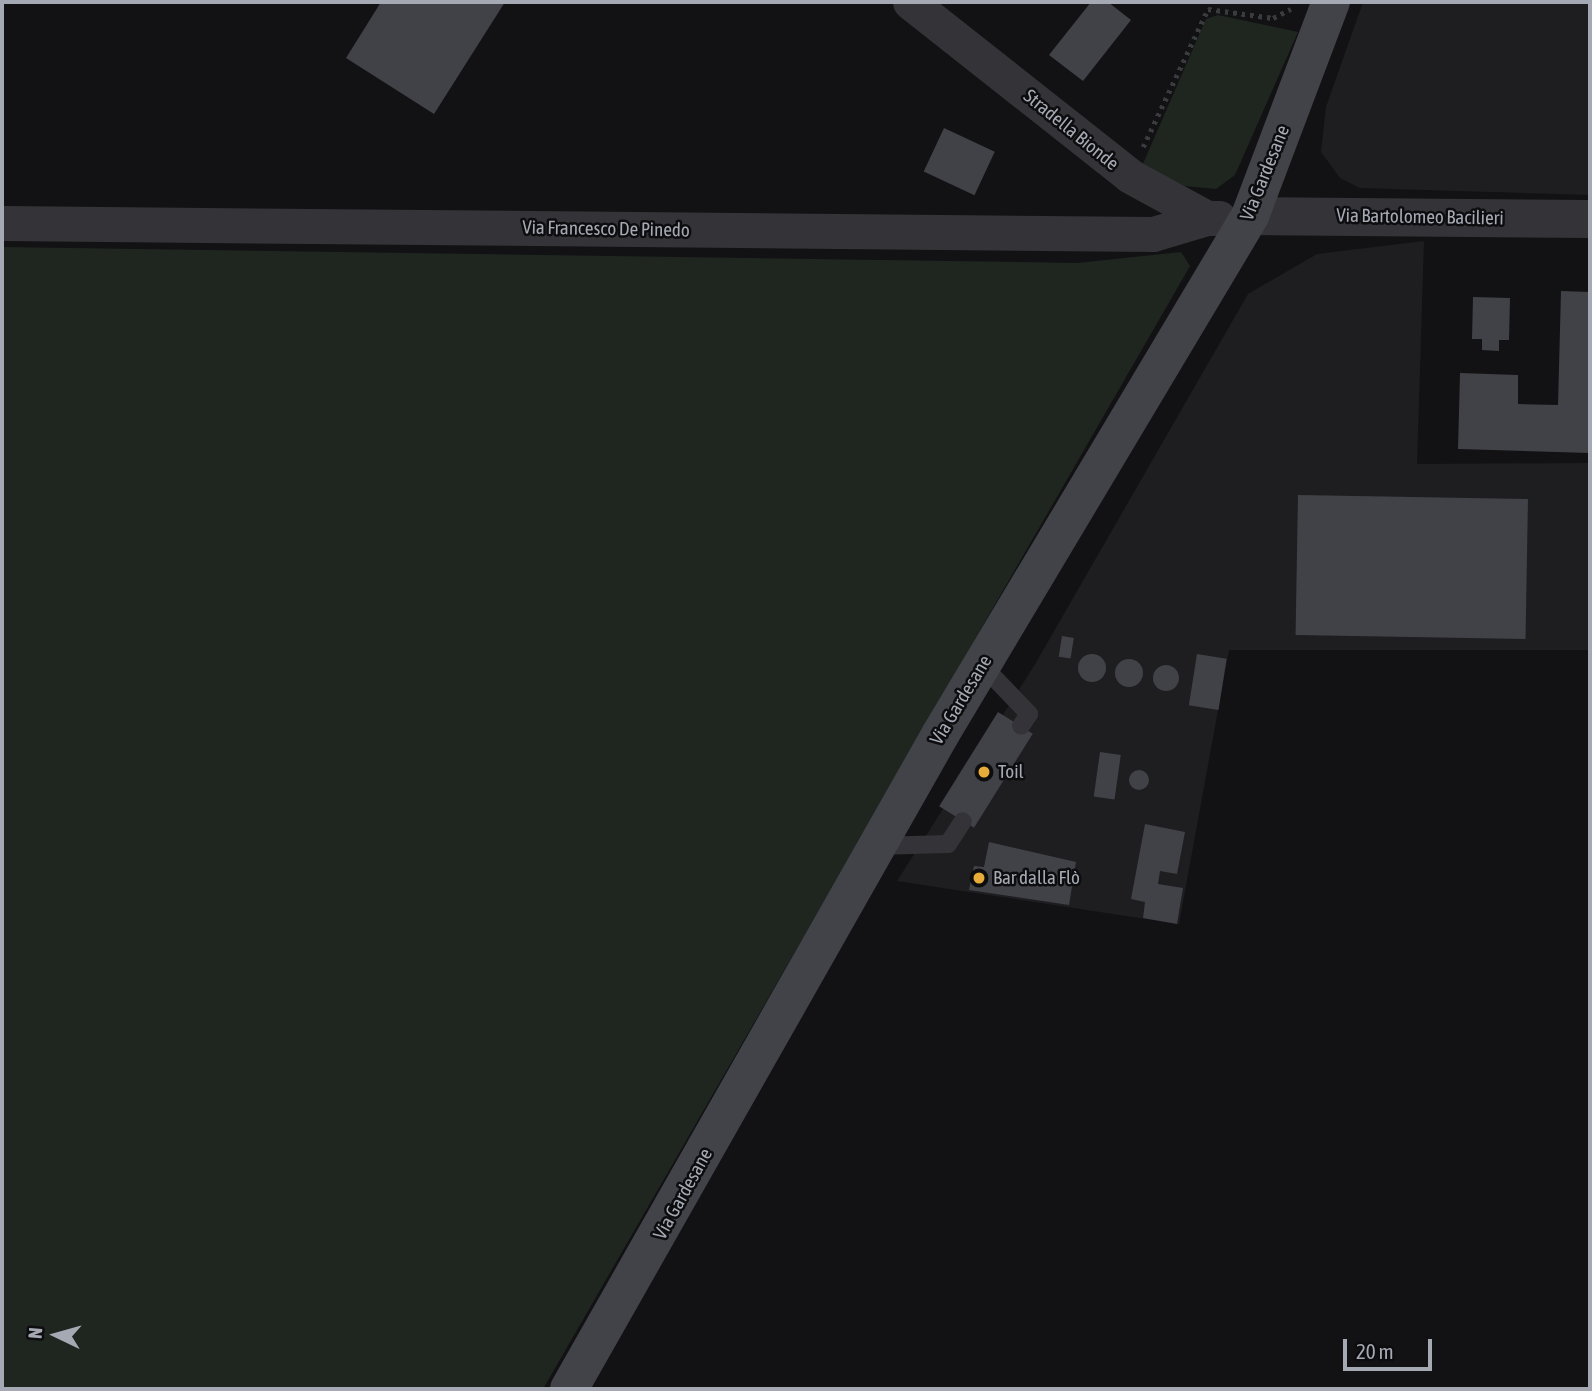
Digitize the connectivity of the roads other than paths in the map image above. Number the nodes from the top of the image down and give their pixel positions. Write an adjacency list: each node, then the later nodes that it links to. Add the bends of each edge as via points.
1 (910, 2): 4 (street, Stradella Bionde, via 1130,176)
2 (1331, 2): 3 (main road, Via Gardesane)
3 (1250, 216): 4 (street); 5 (street, Via Bartolomeo Bacilieri); 7 (main road, Via Gardesane)
4 (1207, 218): 6 (street, Via Francesco De Pinedo, via 1153,234)
5 (1590, 219)
6 (2, 223)
7 (982, 665): 8 (lane, via 1029,714); 10 (main road, Via Gardesane)
8 (1021, 726)
9 (963, 821): 10 (lane, via 948,844)
10 (876, 846): 11 (main road, Via Gardesane)
11 (569, 1389)

